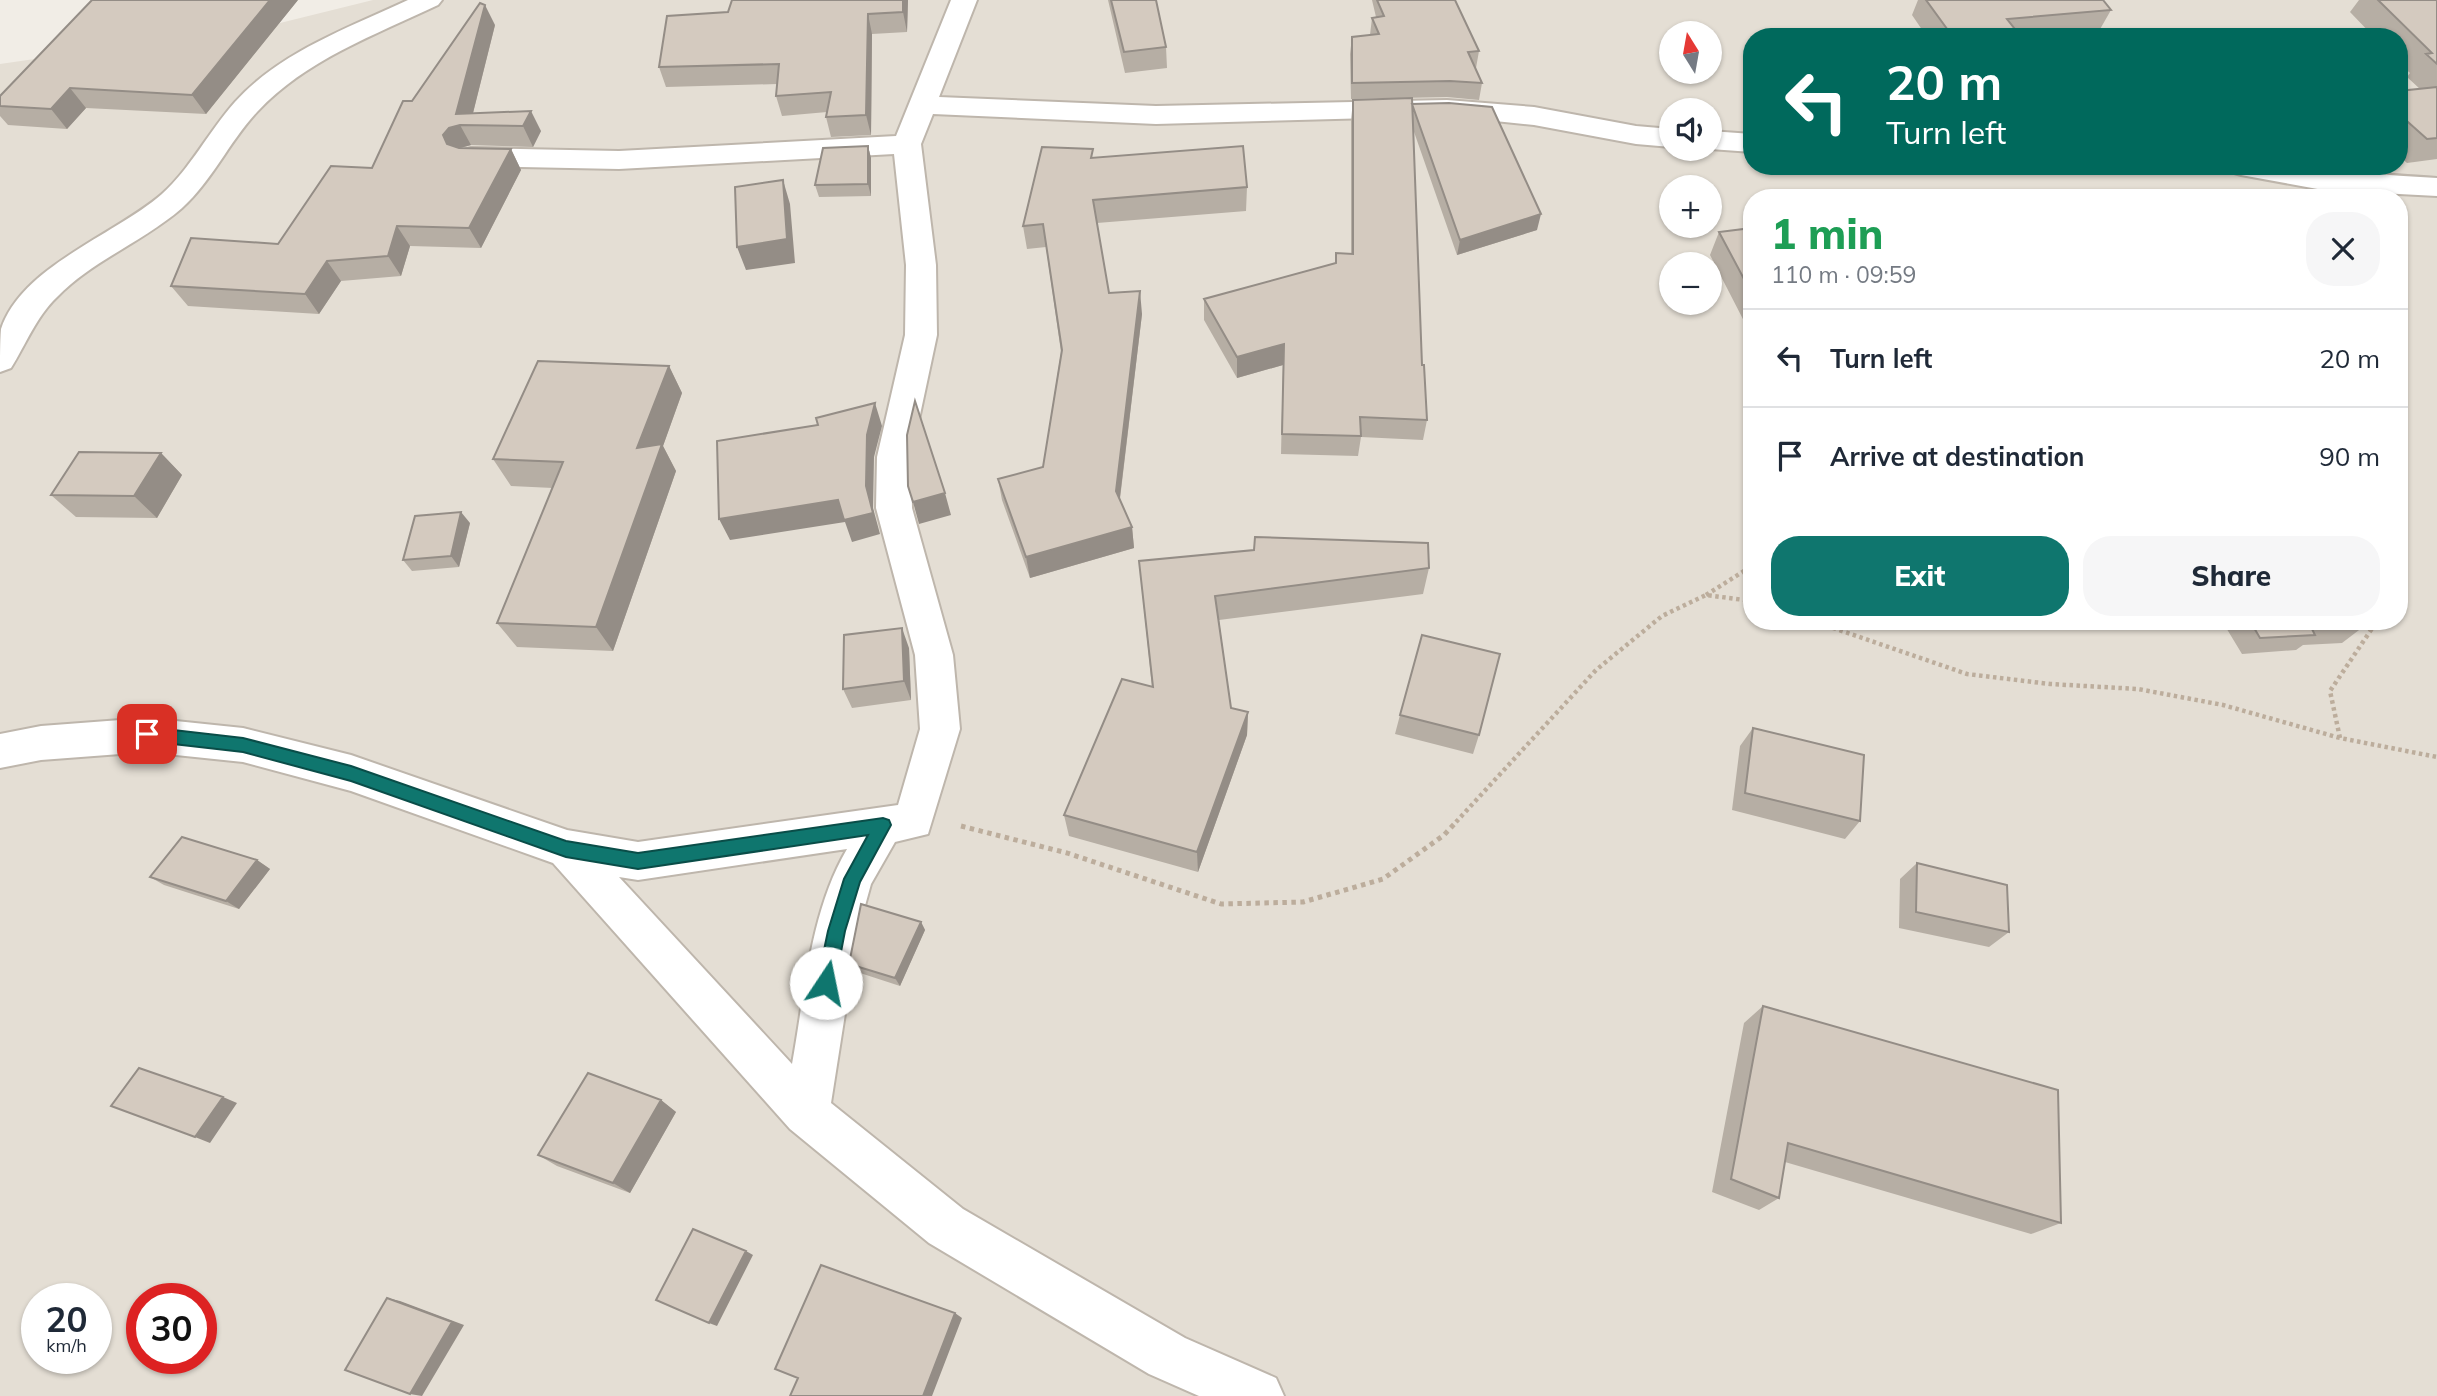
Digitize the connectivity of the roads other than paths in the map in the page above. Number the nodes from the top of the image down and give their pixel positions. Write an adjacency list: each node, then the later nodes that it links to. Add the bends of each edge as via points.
1 (429, 0): 11 (street, via 277,78 247,106 169,204 89,255 46,289 18,325)
2 (964, 0): 3 (street)
3 (923, 105): 4 (street, via 1156,115 1447,108 1534,116); 7 (street)
4 (1659, 137)
5 (1722, 141): 6 (street)
6 (1743, 142)
7 (907, 144): 8 (street, via 619,160); 13 (street, via 921,265 921,335 894,457 894,508 934,655 940,729)
8 (471, 157)
9 (2290, 175): 10 (street)
10 (2437, 187)
11 (0, 360)
12 (0, 751): 14 (street, via 147,734 243,745 351,773)
13 (898, 823): 14 (street, via 638,861); 15 (street, via 852,879 836,931)
14 (566, 849): 15 (street)
15 (806, 1114): 16 (street, via 946,1226 1167,1356)
16 (1258, 1396)

